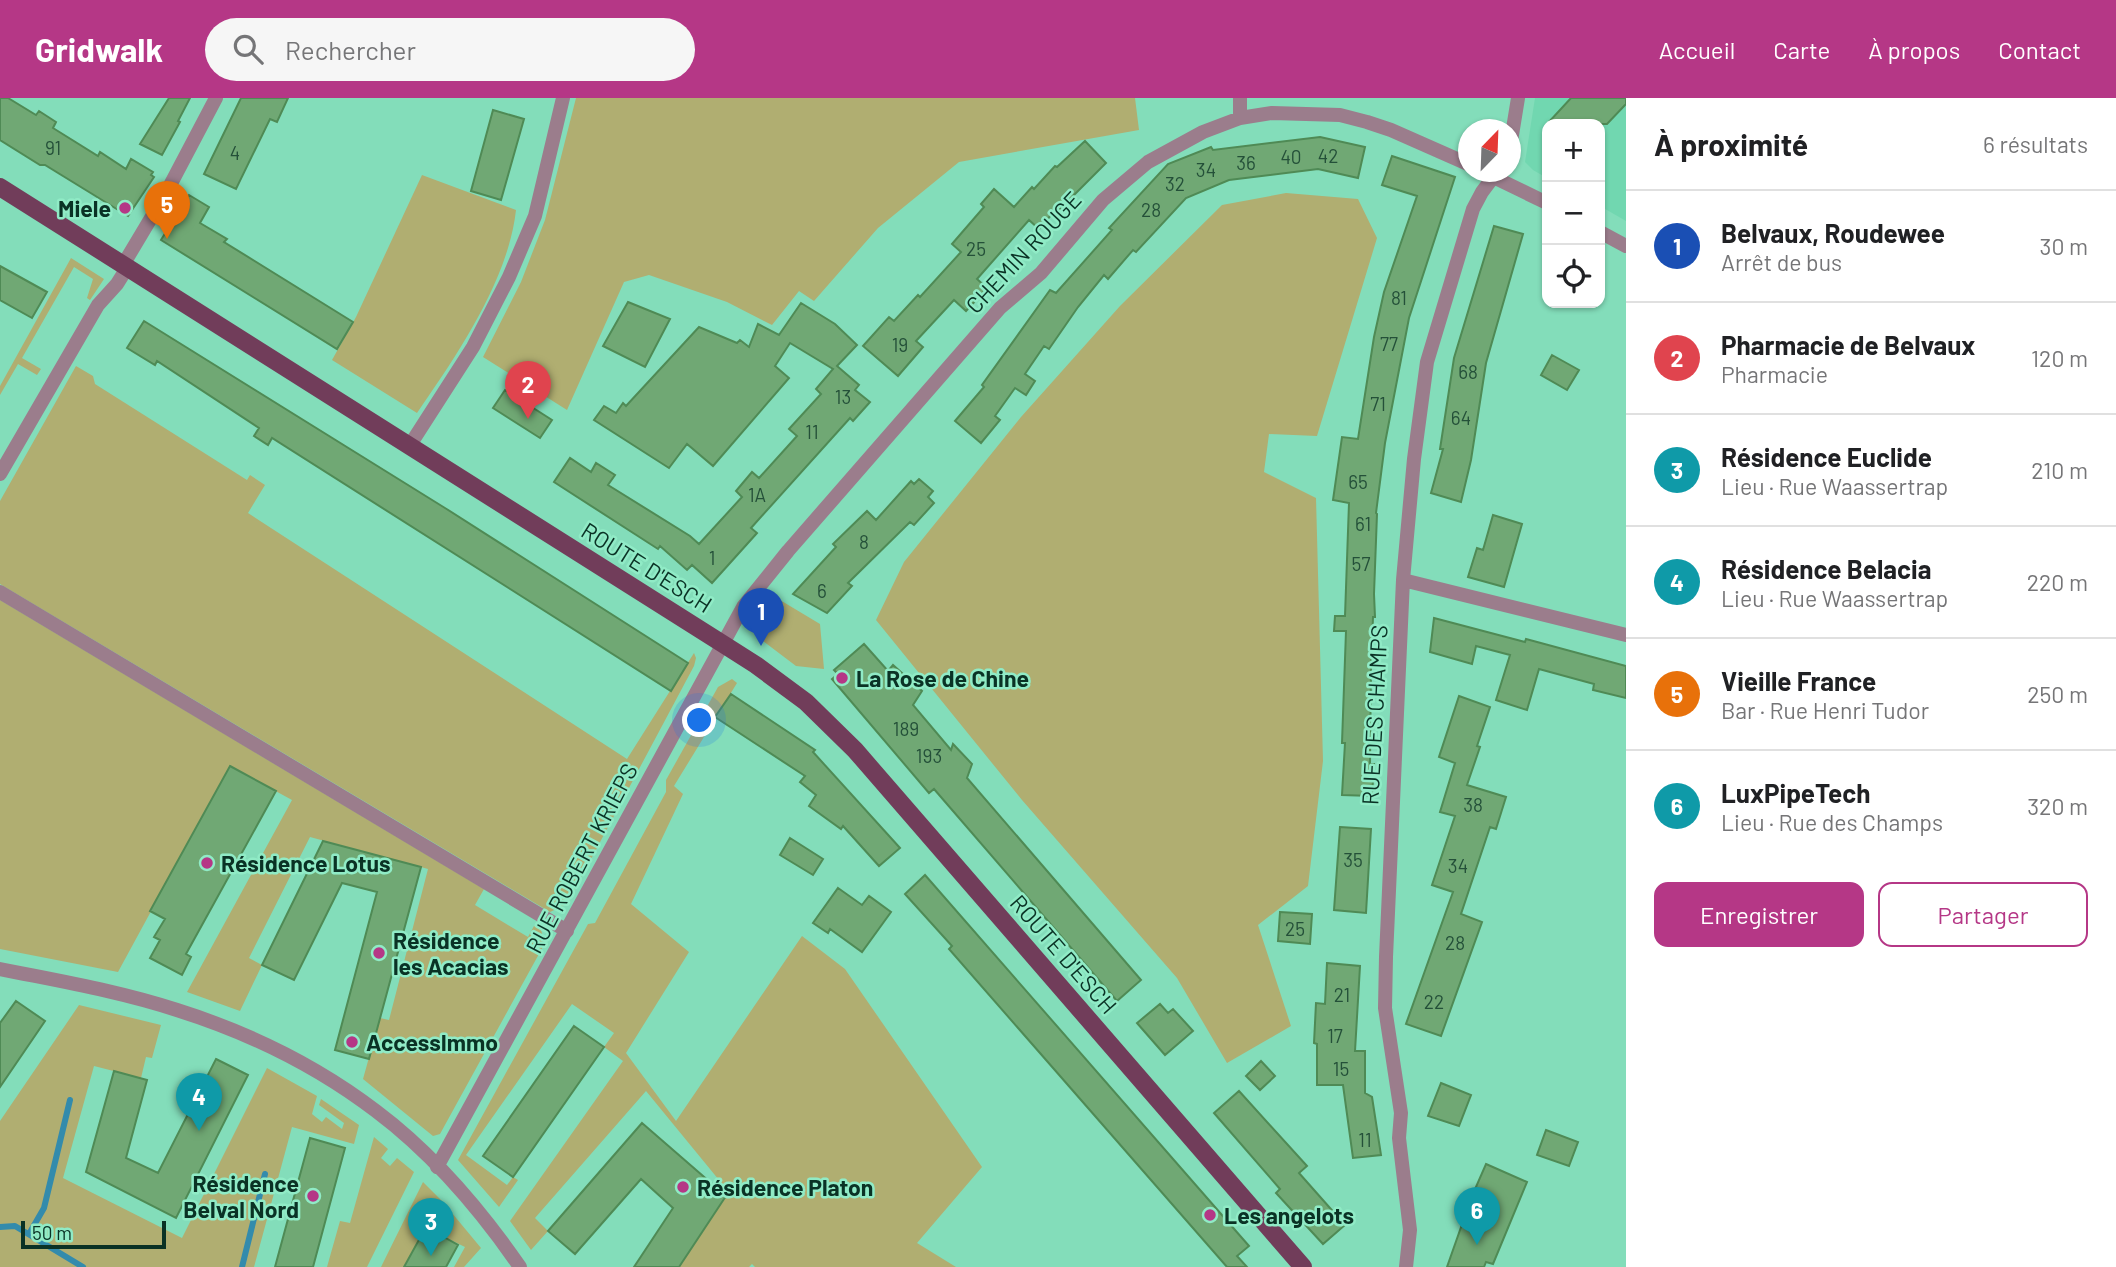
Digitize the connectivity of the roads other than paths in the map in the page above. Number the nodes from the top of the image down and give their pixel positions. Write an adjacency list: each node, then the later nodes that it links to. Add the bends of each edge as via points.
1 (216, 98): 14 (street)
2 (563, 98): 15 (street, via 535,216 509,277 473,347)
3 (1240, 98): 5 (street)
4 (1518, 98): 6 (street)
5 (1240, 118): 7 (street, CHEMIN ROUGE, via 1272,113 1340,115 1391,130); 20 (street, CHEMIN ROUGE, via 1147,162 1103,200 1041,273 1000,308 788,551 743,607)
6 (1515, 119)
7 (1458, 160)
8 (1487, 182): 17 (street, RUE DES CHAMPS, via 1474,209 1427,362)
9 (1508, 182): 11 (street)
10 (0, 187): 14 (main road, ROUTE D'ESCH)
11 (1542, 200)
12 (1605, 235): 13 (street)
13 (1626, 246)
14 (125, 266): 15 (main road, ROUTE D'ESCH); 16 (street)
15 (410, 445): 20 (main road, ROUTE D'ESCH)
16 (0, 474)
17 (1403, 580): 19 (street); 26 (street, RUE DES CHAMPS, via 1385,1008 1408,1199)
18 (0, 592): 21 (street)
19 (1626, 635)
20 (723, 643): 21 (street, RUE ROBERT KRIEPS); 25 (main road, ROUTE D'ESCH, via 806,702 855,750)
21 (567, 931): 23 (street, RUE ROBERT KRIEPS)
22 (0, 969): 23 (street, via 124,995 226,1027 274,1049 368,1105)
23 (438, 1167): 24 (street, via 475,1206)
24 (520, 1267)
25 (1303, 1267)
26 (1406, 1267)

